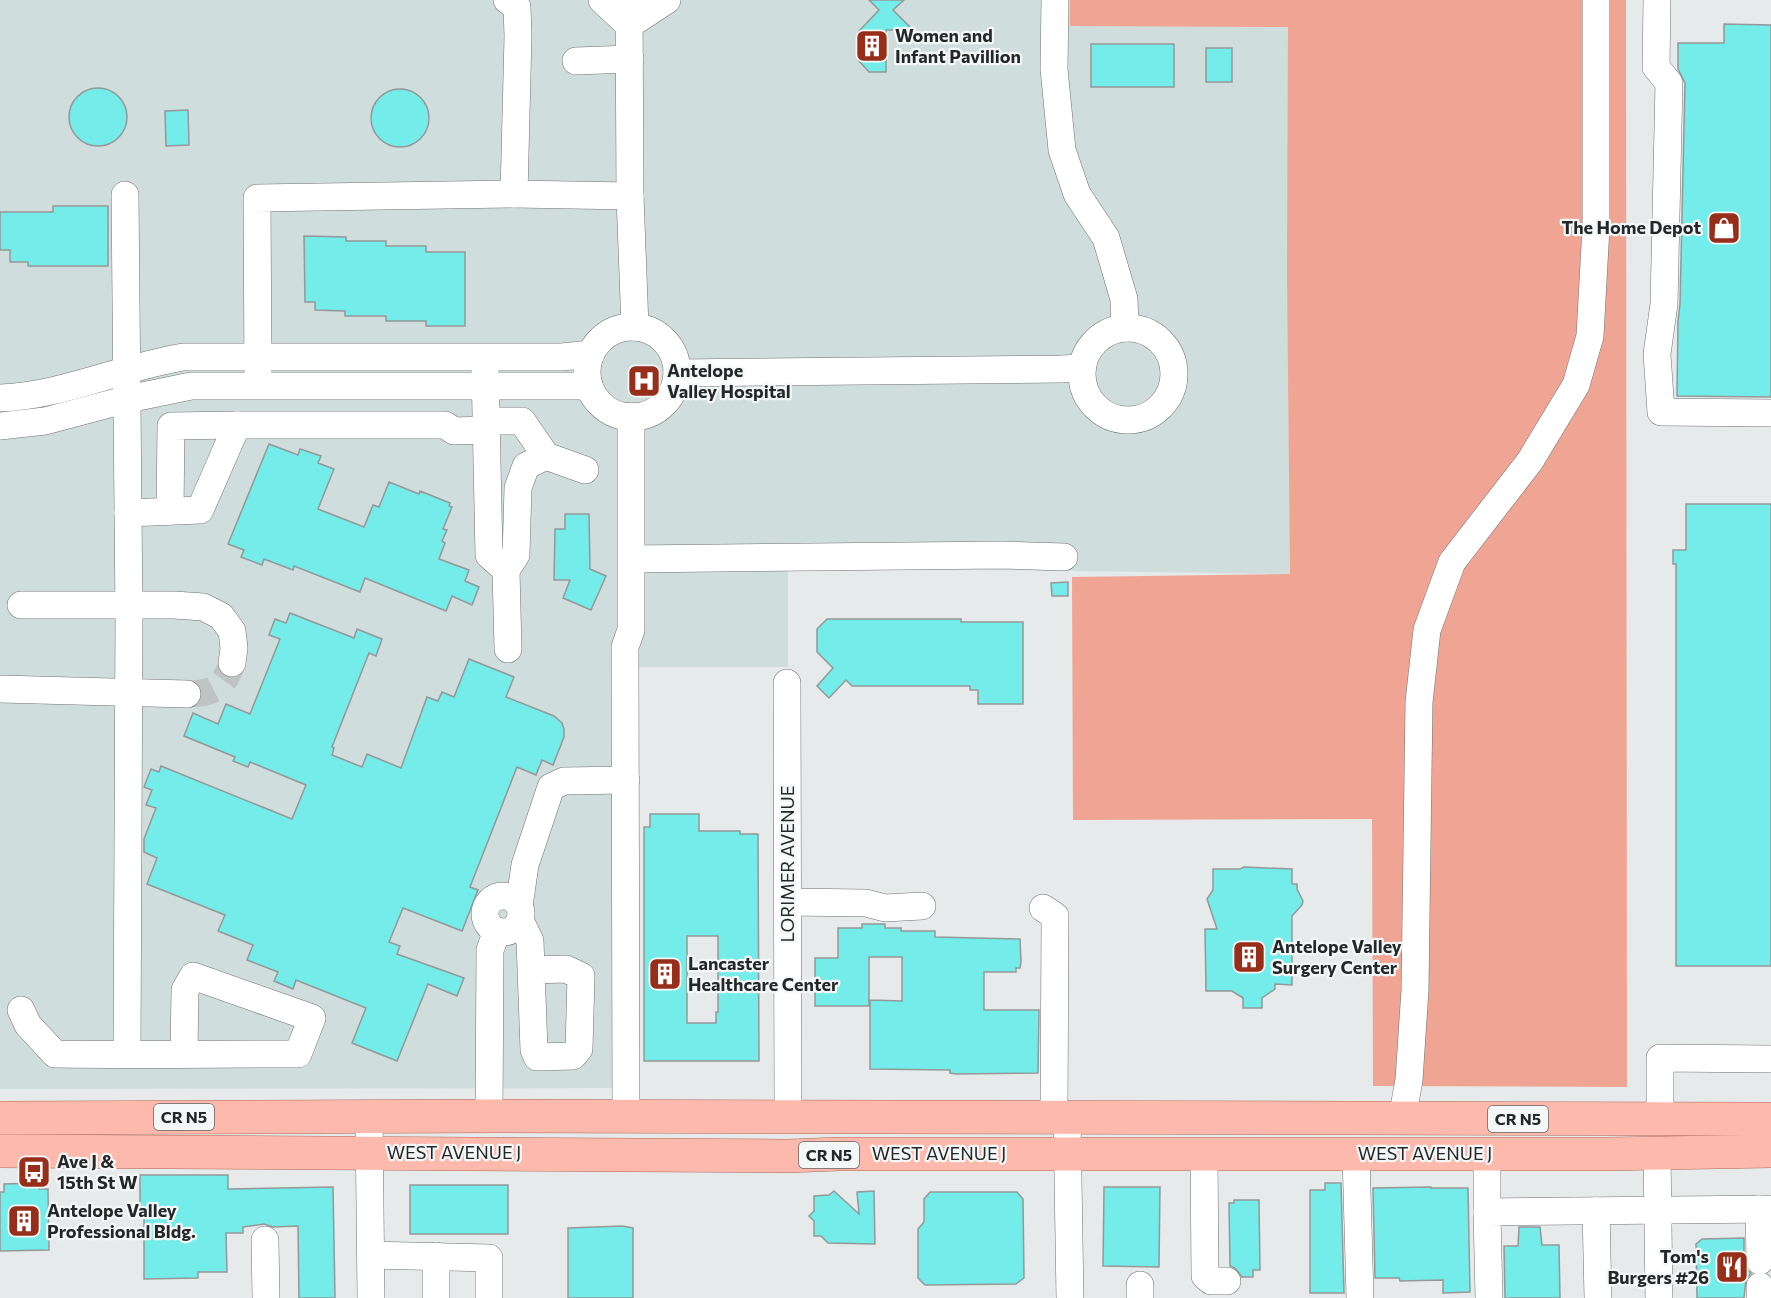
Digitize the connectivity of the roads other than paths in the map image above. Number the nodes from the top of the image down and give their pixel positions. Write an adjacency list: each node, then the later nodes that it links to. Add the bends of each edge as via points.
1 (507, 0): 10 (street, via 517,7)
2 (602, 0): 7 (street)
3 (667, 0): 7 (street)
4 (1055, 0): 14 (street, via 1054,69 1062,150 1077,194 1106,238 1124,299)
5 (1596, 0): 63 (street, via 1596,228 1590,336 1576,385 1535,451 1452,562 1427,630 1419,702 1415,990 1409,1080)
6 (1657, 0): 26 (street, via 1656,67 1669,83 1664,304 1657,354 1661,412)
7 (629, 12): 8 (street)
8 (630, 59): 9 (street); 12 (street)
9 (576, 61)
10 (514, 194): 12 (street); 16 (street, via 257,198)
11 (125, 195): 19 (street)
12 (630, 196): 13 (street)
13 (635, 327): 15 (street, via 614,331); 20 (street, via 656,334 665,342 676,362)
14 (1125, 328): 18 (street, via 1096,340); 18 (street, via 1146,332 1164,345 1170,355 1172,387 1160,406 1130,420 1108,415 1090,400)
15 (591, 354): 17 (street); 23 (street, via 587,375)
16 (258, 357): 17 (street); 19 (street, via 183,357); 21 (street)
17 (485, 357): 22 (street)
18 (1082, 368): 20 (street)
19 (128, 370): 24 (street, via 30,396); 25 (street)
20 (677, 373): 27 (street, via 664,403 646,414)
21 (258, 386): 22 (street); 25 (street, via 191,386)
22 (486, 386): 23 (street); 30 (street)
23 (590, 386): 27 (street, via 607,409)
24 (0, 398)
25 (128, 399): 29 (street, via 45,421); 34 (street)
26 (1771, 413)
27 (632, 416): 36 (street)
28 (237, 425): 30 (street, via 445,425 453,431); 33 (street, via 200,510); 33 (street, via 171,426)
29 (0, 426)
30 (486, 426): 31 (street, via 522,422); 37 (street, via 489,555)
31 (546, 456): 32 (street); 37 (street, via 526,466 518,488 516,555)
32 (585, 470)
33 (170, 511): 34 (street)
34 (128, 513): 39 (street)
35 (1064, 557): 36 (street)
36 (632, 559): 46 (street, via 632,630 625,647)
37 (506, 570): 40 (street)
38 (21, 605): 39 (street)
39 (129, 606): 41 (street, via 203,607 220,616 232,631); 44 (street)
40 (508, 649)
41 (232, 663)
42 (787, 683): 47 (street, LORIMER AVENUE)
43 (11, 689): 44 (street)
44 (129, 693): 45 (street); 53 (street)
45 (187, 694)
46 (626, 780): 50 (street, via 564,781 551,787); 58 (street)
47 (788, 902): 48 (street, via 866,903 885,908); 59 (street, LORIMER AVENUE)
48 (922, 906)
49 (1043, 908): 62 (street, via 1055,916)
50 (512, 919): 51 (street, via 530,941); 57 (street, via 490,950)
51 (532, 970)
52 (21, 1010): 53 (street, via 28,1025 55,1054)
53 (127, 1054): 54 (street)
54 (184, 1054): 54 (street, via 298,1054 312,1018 193,976 185,990)
55 (1771, 1059): 65 (street, via 1660,1058)
56 (369, 1116): 57 (main road, WEST AVENUE J / CR N5); 61 (main road, WEST AVENUE J / CR N5); 69 (street)
57 (489, 1116): 58 (main road, WEST AVENUE J / CR N5)
58 (626, 1116): 59 (main road, WEST AVENUE J / CR N5)
59 (788, 1117): 60 (main road, WEST AVENUE J / CR N5); 75 (main road, via 766,1135 653,1134)
60 (922, 1117): 62 (main road, WEST AVENUE J / CR N5); 76 (main road, via 891,1133 810,1133)
61 (0, 1118)
62 (1061, 1118): 63 (main road, WEST AVENUE J / CR N5); 71 (street)
63 (1402, 1119): 65 (main road, WEST AVENUE J / CR N5)
64 (1771, 1119): 65 (main road, WEST AVENUE J / CR N5)
65 (1660, 1120): 74 (main road, via 1635,1133 1533,1134)
66 (1771, 1132): 70 (main road, via 1682,1133)
67 (0, 1151): 69 (main road, WEST AVENUE J / CR N5)
68 (1771, 1151): 70 (main road, WEST AVENUE J / CR N5)
69 (369, 1153): 75 (main road, WEST AVENUE J / CR N5); 82 (street)
70 (1658, 1153): 74 (main road, WEST AVENUE J / CR N5); 78 (street)
71 (1068, 1154): 72 (main road, WEST AVENUE J / CR N5); 76 (main road, WEST AVENUE J / CR N5); 90 (street)
72 (1204, 1154): 73 (main road, WEST AVENUE J / CR N5); 84 (street, via 1205,1276 1211,1281)
73 (1356, 1154): 74 (main road, WEST AVENUE J / CR N5); 91 (street)
74 (1501, 1154): 80 (street)
75 (626, 1155): 76 (main road, WEST AVENUE J / CR N5)
76 (788, 1156)
77 (1765, 1209): 78 (street); 85 (street)
78 (1658, 1210): 79 (street); 94 (street)
79 (1596, 1211): 80 (street); 93 (street)
80 (1487, 1212): 92 (street)
81 (265, 1240): 86 (street)
82 (371, 1255): 83 (street); 87 (street)
83 (436, 1256): 88 (street); 89 (street, via 489,1258)
84 (1227, 1281)
85 (1760, 1282)
86 (266, 1298)
87 (371, 1298)
88 (436, 1298)
89 (489, 1298)
90 (1070, 1298)
91 (1360, 1298)
92 (1489, 1298)
93 (1598, 1298)
94 (1659, 1298)

